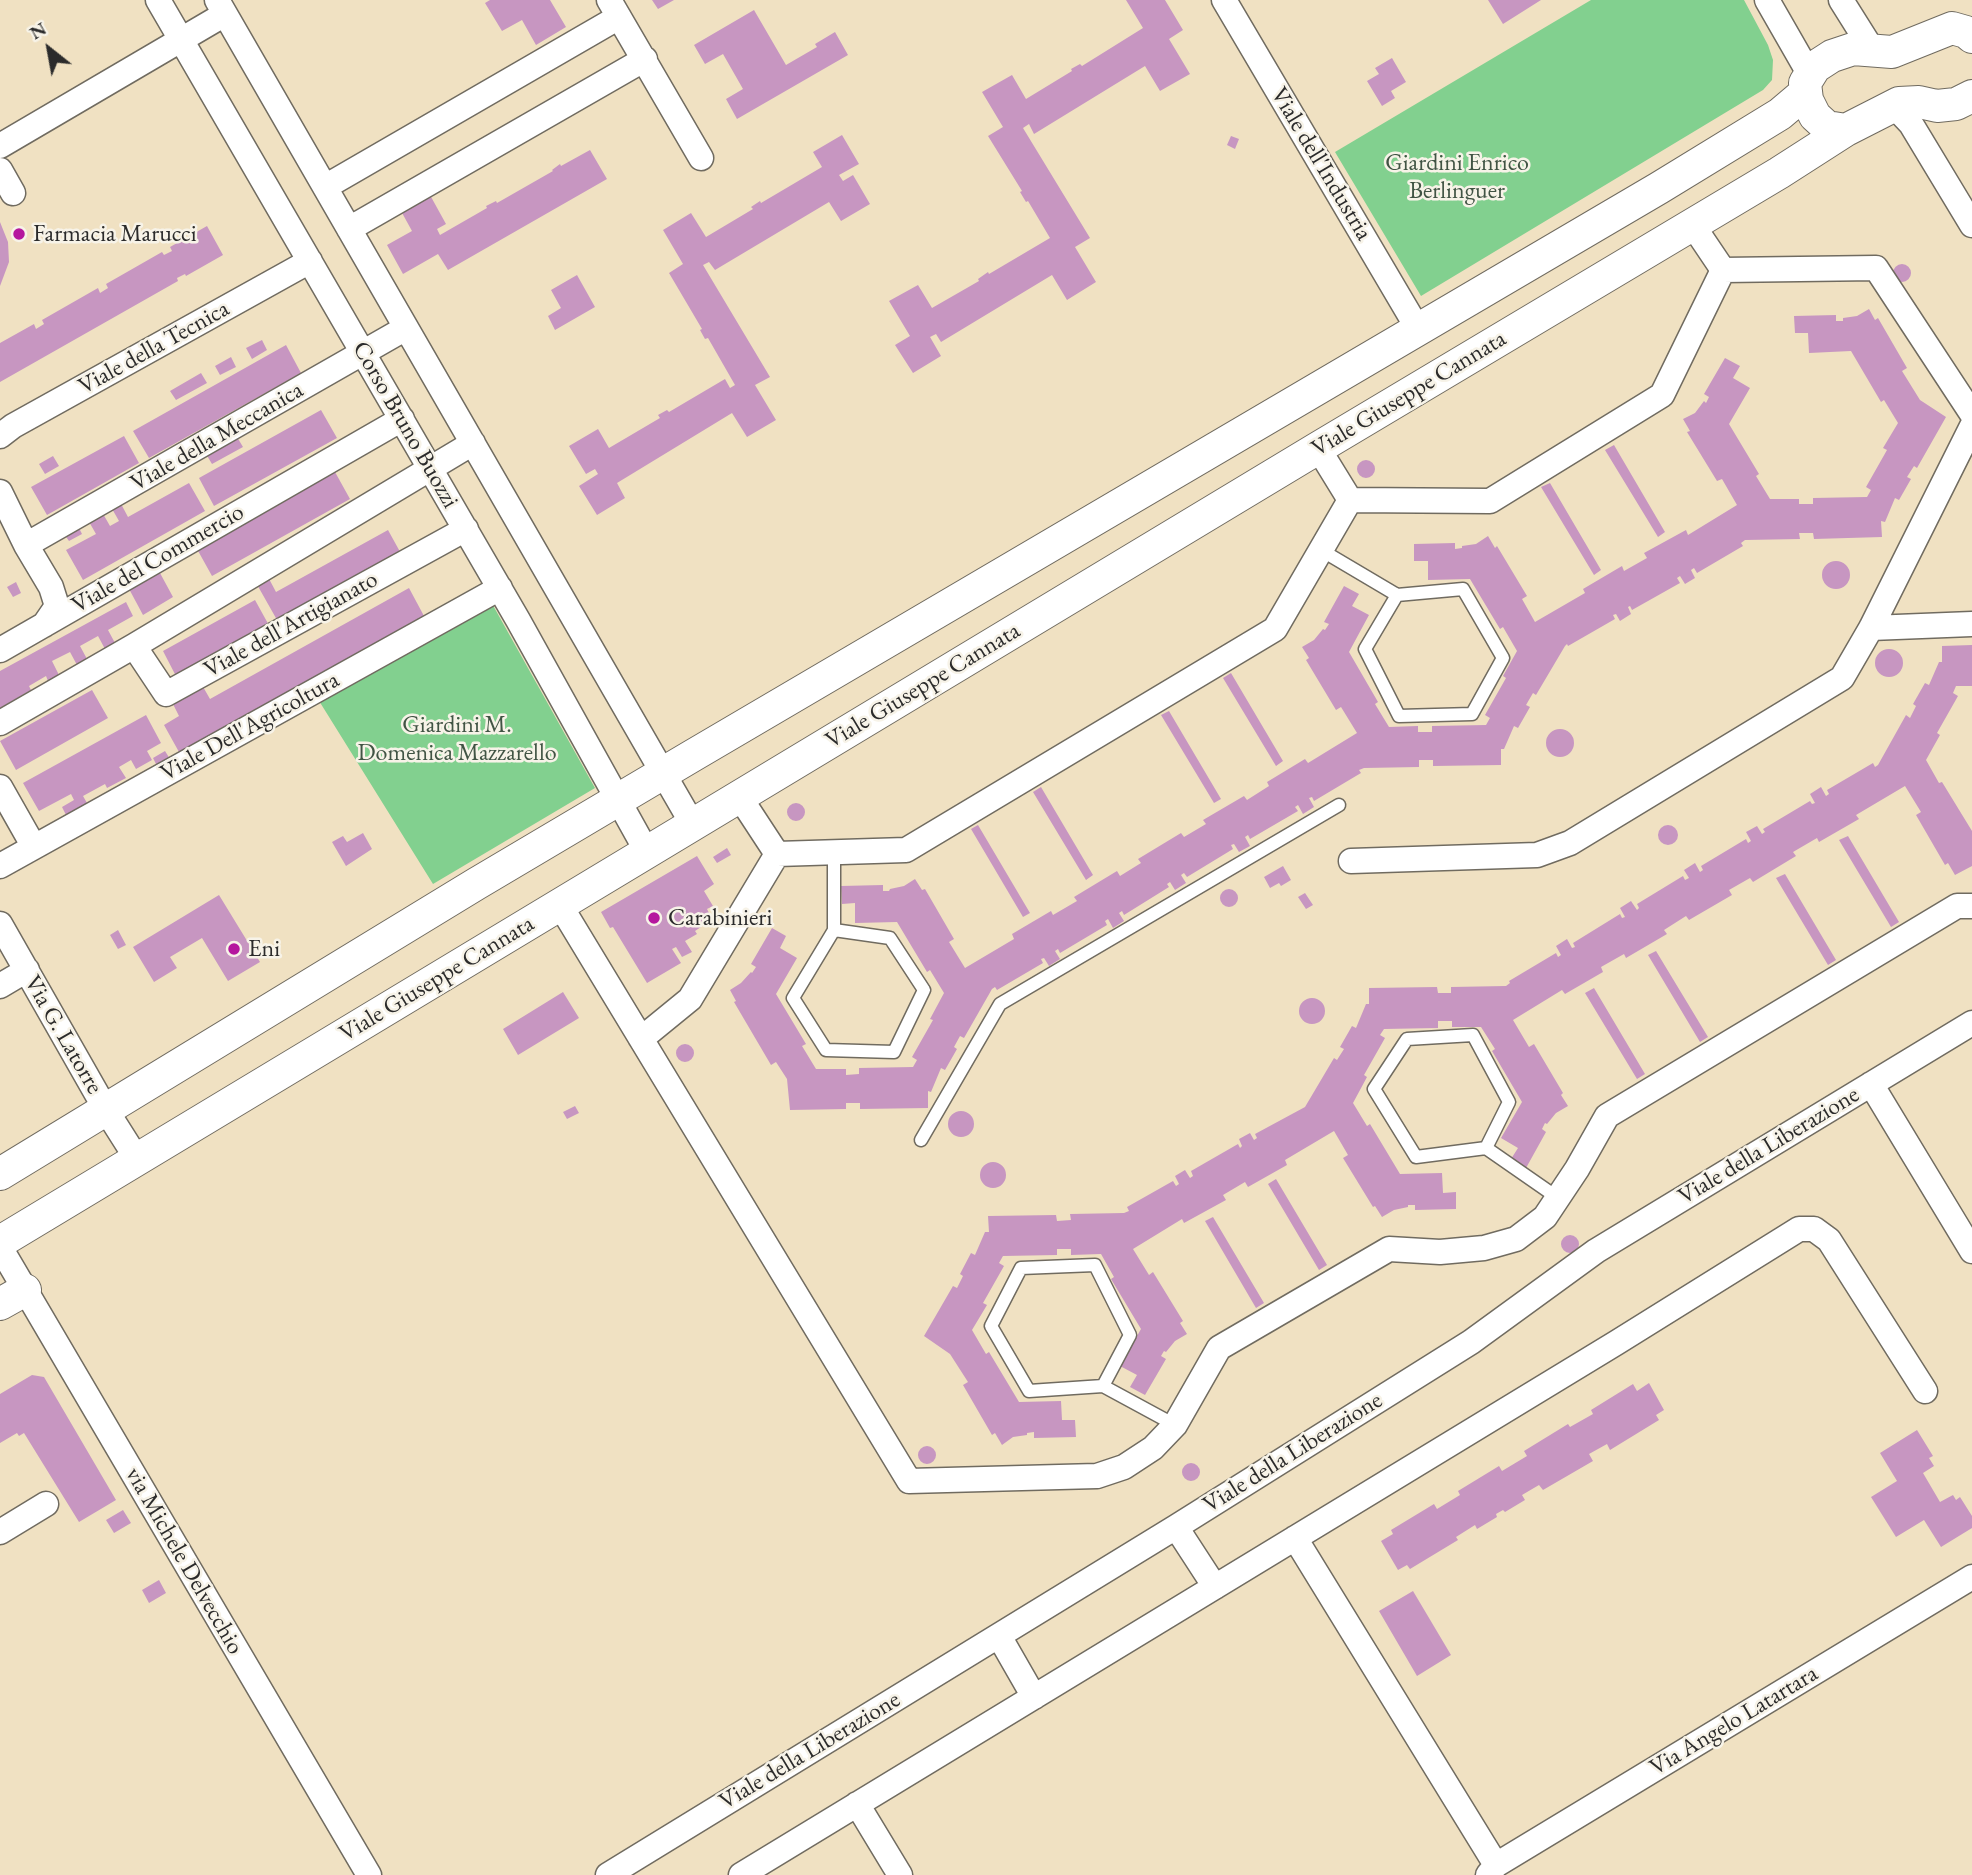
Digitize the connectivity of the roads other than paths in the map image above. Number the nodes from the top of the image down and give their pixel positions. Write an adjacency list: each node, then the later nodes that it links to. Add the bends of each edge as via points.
1 (158, 0): 8 (street, Corso Bruno Buozzi)
2 (1224, 0): 26 (street, Viale dell'Industria)
3 (1767, 0): 11 (street)
4 (1841, 0): 9 (street)
5 (221, 7): 8 (street); 18 (street, Corso Bruno Buozzi)
6 (614, 8): 10 (street); 18 (street)
7 (1965, 26): 9 (street, Viale Giuseppe Cannata, via 1892,51)
8 (182, 40): 15 (street); 23 (street, Corso Bruno Buozzi)
9 (1873, 51): 11 (street, Viale Giuseppe Cannata, via 1853,49 1832,56 1815,67)
10 (645, 59): 16 (street); 22 (street)
11 (1808, 83): 14 (street, via 1807,100 1815,116 1827,127); 26 (street, Viale Giuseppe Cannata, via 1780,114)
12 (1972, 96): 13 (street, Viale Giuseppe Cannata, via 1937,107 1919,102)
13 (1894, 106): 14 (street, Viale Giuseppe Cannata); 21 (street, via 1911,124)
14 (1846, 130): 20 (street, Viale Giuseppe Cannata)
15 (0, 146)
16 (701, 159)
17 (0, 170): 19 (street)
18 (325, 187): 22 (street, Corso Bruno Buozzi)
19 (13, 193)
20 (1692, 224): 24 (street); 33 (street, Viale Giuseppe Cannata)
21 (1972, 225)
22 (349, 229): 25 (street, Corso Bruno Buozzi)
23 (310, 261): 27 (street, Corso Bruno Buozzi); 31 (street, Viale della Tecnica)
24 (1723, 270): 28 (street, via 1876,268); 36 (street, via 1662,395 1489,500)
25 (406, 328): 27 (street, Viale della Meccanica); 32 (street, Corso Bruno Buozzi)
26 (1418, 329): 48 (street, Viale Giuseppe Cannata)
27 (364, 354): 29 (street, Corso Bruno Buozzi); 38 (street, Viale della Meccanica)
28 (1972, 414)
29 (402, 419): 34 (street, Corso Bruno Buozzi); 43 (street, Viale del Commercio)
30 (1972, 426): 44 (street)
31 (0, 436)
32 (473, 443): 34 (street); 48 (street, Corso Bruno Buozzi)
33 (1318, 448): 36 (street); 50 (street, Viale Giuseppe Cannata)
34 (430, 468): 37 (street, Corso Bruno Buozzi); 45 (street)
35 (0, 492): 38 (street, Viale del Commercio)
36 (1350, 500): 39 (street)
37 (466, 529): 40 (street, Corso Bruno Buozzi); 45 (street, Viale dell'Artigianato, via 166,694)
38 (26, 545): 43 (street, Viale del Commercio, via 51,587 57,607)
39 (1321, 550): 41 (lane); 56 (street, via 1275,629 906,850)
40 (500, 588): 51 (street, Corso Bruno Buozzi); 54 (street, Viale Dell'Agricoltura)
41 (1397, 595): 41 (lane, via 1365,649 1399,716 1472,714 1503,658 1463,589)
42 (1972, 624): 44 (street)
43 (44, 625): 46 (street)
44 (1871, 628): 58 (street, via 1842,678 1570,843 1537,855)
45 (134, 646): 47 (street)
46 (0, 650)
47 (0, 723)
48 (663, 773): 51 (street, Viale Giuseppe Cannata); 53 (street, Corso Bruno Buozzi)
49 (0, 787): 54 (street)
50 (739, 796): 53 (street, Viale Giuseppe Cannata); 57 (street)
51 (617, 801): 55 (street, Corso Bruno Buozzi); 69 (street, Viale Giuseppe Cannata)
52 (1339, 805): 70 (lane, via 1000,1004)
53 (693, 825): 55 (street, Viale Giuseppe Cannata)
54 (34, 847): 59 (street, Viale Dell'Agricoltura)
55 (646, 852): 60 (street, Viale Giuseppe Cannata)
56 (834, 853): 57 (street); 63 (lane)
57 (777, 854): 67 (street, via 690,999)
58 (1351, 861)
59 (0, 866)
60 (560, 905): 67 (street); 72 (street, Viale Giuseppe Cannata)
61 (1972, 906): 74 (street, via 1957,906 1606,1116)
62 (0, 923): 64 (street, Via G. Latorre)
63 (834, 930): 63 (lane, via 793,998 826,1050 894,1052 923,990 890,938)
64 (27, 970): 65 (street); 69 (street, Via G. Latorre)
65 (0, 986)
66 (1972, 1023): 68 (street, Viale della Liberazione)
67 (641, 1039): 81 (street, via 909,1481 1097,1476 1125,1467)
68 (1871, 1084): 77 (street); 83 (street, Viale della Liberazione, via 1595,1251 1471,1342)
69 (106, 1110): 72 (street, Via G. Latorre); 73 (street, Viale Giuseppe Cannata)
70 (921, 1140)
71 (1486, 1148): 71 (lane, via 1509,1102 1473,1035 1407,1039 1374,1088 1416,1157); 74 (lane)
72 (137, 1159): 75 (street, Viale Giuseppe Cannata)
73 (0, 1174)
74 (1558, 1198): 81 (street, via 1545,1217 1516,1239 1440,1252 1389,1249 1219,1348)
75 (0, 1242)
76 (0, 1247): 78 (street, via Michele Delvecchio)
77 (1972, 1251)
78 (12, 1297): 92 (street, via Michele Delvecchio)
79 (1103, 1386): 79 (lane, via 1130,1335 1094,1265 1021,1268 991,1326 1030,1391); 81 (lane)
80 (1925, 1391): 85 (street, via 1829,1240 1814,1229 1799,1228)
81 (1175, 1425)
82 (46, 1504): 84 (street)
83 (1176, 1527): 87 (street); 88 (street, Viale della Liberazione)
84 (0, 1532)
85 (1295, 1538): 87 (street); 91 (street)
86 (1972, 1577): 91 (street, Via Angelo Latartara)
87 (1215, 1587): 89 (street)
88 (999, 1636): 89 (street); 93 (street, Viale della Liberazione)
89 (1034, 1697): 90 (street)
90 (857, 1804): 94 (street); 95 (street)
91 (1492, 1870)
92 (369, 1875)
93 (608, 1875)
94 (741, 1875)
95 (900, 1875)

